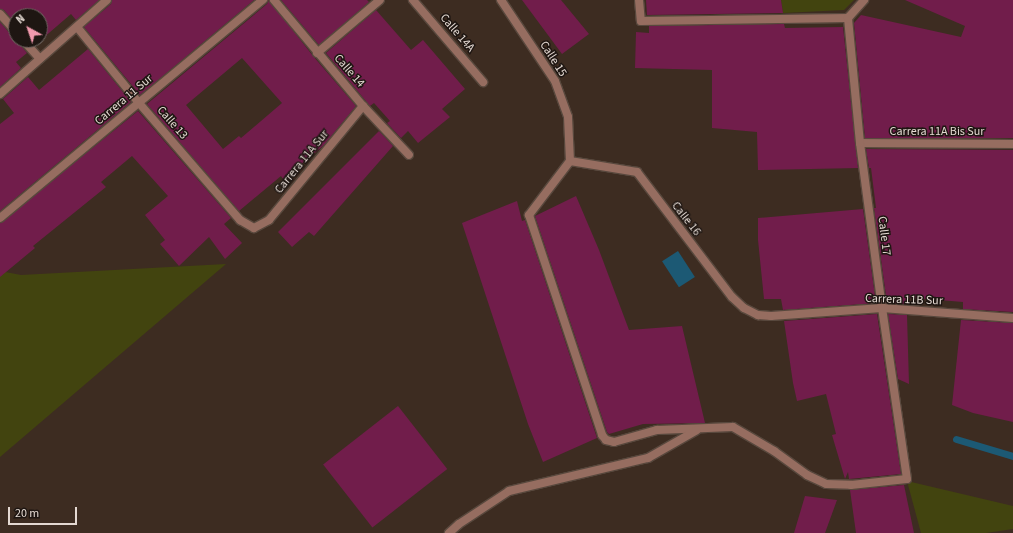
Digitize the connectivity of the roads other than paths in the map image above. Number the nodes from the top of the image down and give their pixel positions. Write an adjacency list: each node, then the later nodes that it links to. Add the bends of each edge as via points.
1 (107, 0): 12 (street)
2 (263, 0): 18 (street, Carrera 11 Sur)
3 (274, 0): 14 (street, Calle 14)
4 (380, 0): 14 (street)
5 (413, 0): 16 (street, Calle 14A)
6 (501, 0): 23 (street, Calle 15, via 555,82 568,117)
7 (639, 0): 10 (street, via 641,21)
8 (864, 0): 10 (street)
9 (0, 14): 11 (street)
10 (848, 18): 20 (street, Calle 17)
11 (8, 23)
12 (77, 27): 15 (street); 18 (street, Calle 13)
13 (30, 48): 15 (street)
14 (317, 53): 19 (street, Calle 14)
15 (40, 59): 17 (street)
16 (484, 82)
17 (0, 94)
18 (139, 104): 24 (street, Carrera 11 Sur); 25 (street, Calle 13, via 240,220)
19 (363, 106): 22 (street, Calle 14); 25 (street, Carrera 11A Sur, via 269,220)
20 (860, 143): 21 (street, Carrera 11A Bis Sur); 26 (street, Calle 17)
21 (1013, 144)
22 (409, 155)
23 (570, 161): 27 (street, Calle 16, via 637,172 732,297 744,308 758,315); 29 (street, via 529,215 602,435 606,440 614,442 657,430)
24 (0, 218)
25 (254, 228)
26 (882, 308): 27 (street, Carrera 11B Sur); 28 (street, Carrera 11B Sur); 29 (street, Calle 17, via 907,479 851,485 826,484 733,427)
27 (771, 316)
28 (1013, 318)
29 (700, 428): 30 (street, via 648,458 509,490)
30 (449, 533)

